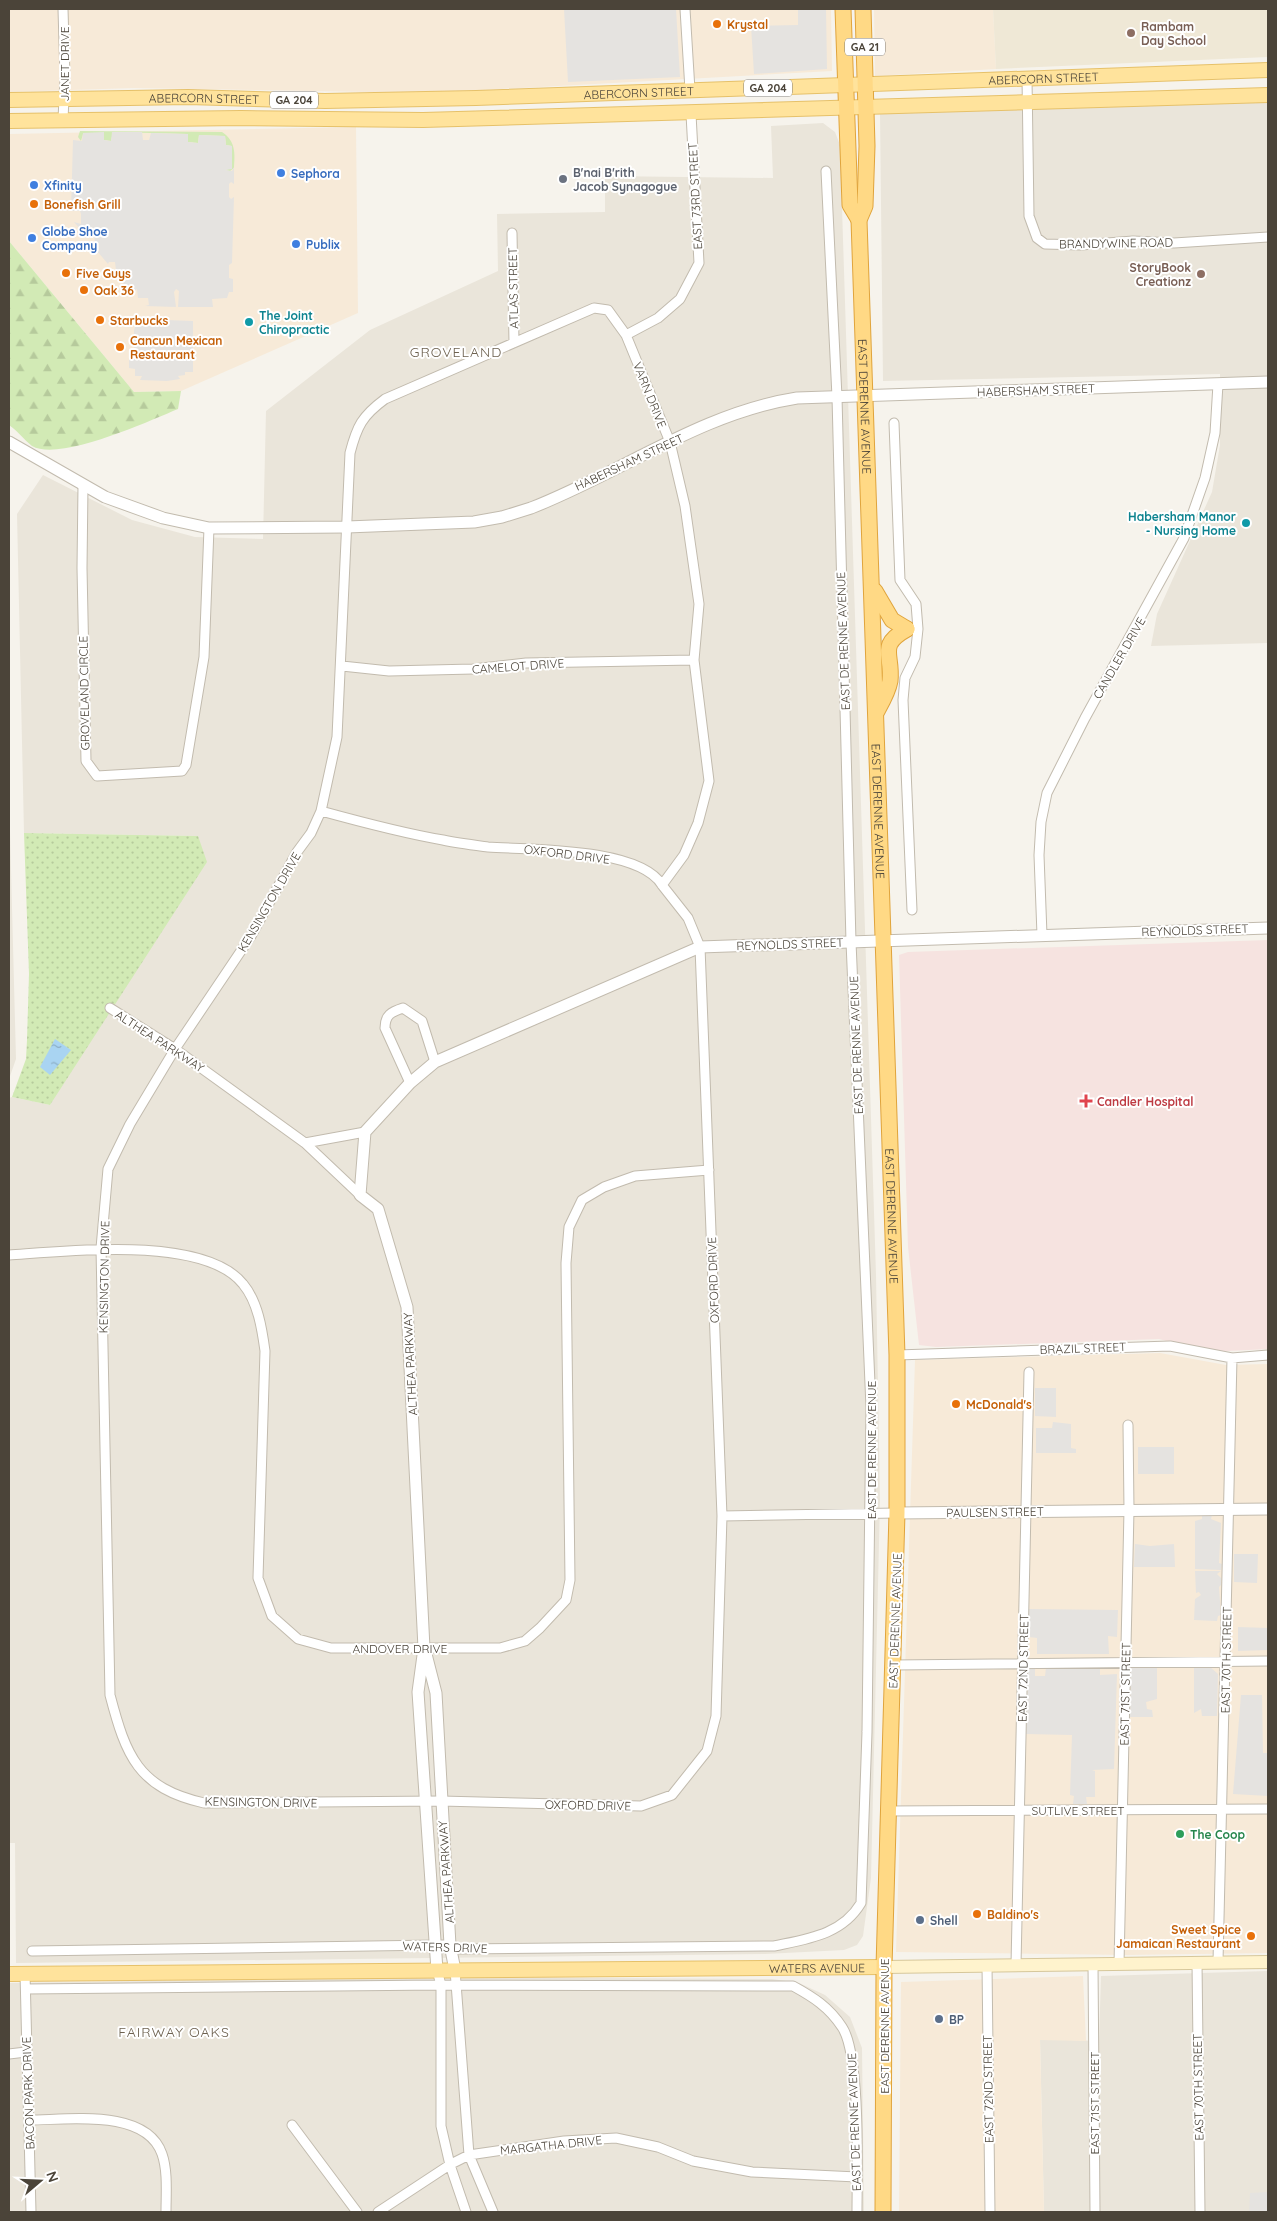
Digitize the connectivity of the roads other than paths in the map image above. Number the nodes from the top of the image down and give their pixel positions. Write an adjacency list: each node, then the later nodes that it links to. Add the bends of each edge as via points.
1 (63, 9): 12 (street, JANET DRIVE)
2 (685, 9): 9 (street)
3 (843, 9): 8 (highway, EAST DERENNE AVENUE / GA 21)
4 (863, 9): 7 (highway, EAST DERENNE AVENUE / GA 21)
5 (1268, 70): 6 (main road, ABERCORN STREET)
6 (1027, 78): 7 (main road, ABERCORN STREET); 14 (street, BRANDYWINE ROAD)
7 (867, 84): 8 (main road, ABERCORN STREET / GA 204); 16 (highway, EAST DERENNE AVENUE / GA 21)
8 (845, 86): 9 (main road, ABERCORN STREET / GA 204); 15 (highway, EAST DERENNE AVENUE / GA 21)
9 (690, 90): 11 (main road, ABERCORN STREET / GA 204)
10 (1268, 95): 14 (main road, ABERCORN STREET)
11 (531, 96): 12 (main road, ABERCORN STREET / GA 204, via 325,101); 18 (main road, via 531,103)
12 (65, 98): 13 (main road, ABERCORN STREET / GA 204); 19 (street, JANET DRIVE)
13 (9, 100)
14 (1028, 103): 16 (main road, ABERCORN STREET); 24 (street, BRANDYWINE ROAD, via 1029,216 1037,238 1045,244)
15 (846, 108): 16 (main road, ABERCORN STREET / GA 204); 17 (main road, ABERCORN STREET / GA 204); 22 (highway, EAST DERENNE AVENUE, via 850,205)
16 (868, 108): 22 (highway, EAST DERENNE AVENUE, via 865,206)
17 (691, 114): 18 (main road, ABERCORN STREET / GA 204); 25 (street, EAST 73RD STREET, via 699,263 680,300 658,318)
18 (516, 116): 19 (main road, ABERCORN STREET / GA 204, via 338,121)
19 (63, 119): 20 (main road, ABERCORN STREET / GA 204)
20 (9, 121)
21 (826, 171): 30 (street, EAST DE RENNE AVENUE)
22 (859, 220): 29 (highway, EAST DERENNE AVENUE)
23 (512, 233): 26 (street, ATLAS STREET)
24 (1268, 237)
25 (626, 335): 26 (street, VARN DRIVE, via 608,310 594,308); 33 (street, VARN DRIVE)
26 (514, 343): 35 (street, VARN DRIVE, via 384,399 367,412 356,429 350,454)
27 (1268, 382): 28 (street, HABERSHAM STREET)
28 (1218, 384): 29 (street, HABERSHAM STREET); 45 (street, CANDLER DRIVE, via 1215,433 1205,478 1184,538 1084,718 1047,793 1039,855)
29 (866, 396): 30 (street, HABERSHAM STREET); 37 (highway, EAST DERENNE AVENUE)
30 (837, 397): 33 (street, HABERSHAM STREET, via 797,398 754,406); 47 (street, EAST DE RENNE AVENUE)
31 (894, 423): 43 (street, via 900,580 916,604 918,629 915,657 905,678 903,700)
32 (9, 442): 34 (street, HABERSHAM STREET)
33 (670, 442): 35 (street, HABERSHAM STREET, via 553,499 502,518); 38 (street, VARN DRIVE, via 685,506 696,576 699,604)
34 (83, 486): 36 (street, HABERSHAM STREET, via 163,518); 36 (street, GROVELAND CIRCLE, via 86,761 97,776 182,771 186,765 204,658)
35 (347, 527): 36 (street, HABERSHAM STREET); 39 (street, KENSINGTON DRIVE)
36 (209, 528)
37 (872, 586): 40 (highway, EAST DERENNE AVENUE); 40 (highway, via 892,620 906,629 892,638 889,645 890,682)
38 (694, 660): 39 (street, CAMELOT DRIVE, via 526,663 474,669 389,671); 42 (street, VARN DRIVE, via 708,781 695,831 684,855)
39 (342, 666): 41 (street, KENSINGTON DRIVE, via 337,737)
40 (876, 712): 46 (highway, EAST DERENNE AVENUE)
41 (321, 811): 42 (street, OXFORD DRIVE, via 442,840 487,847 604,856 636,866); 50 (street, KENSINGTON DRIVE, via 251,936)
42 (662, 885): 48 (street, OXFORD DRIVE, via 688,918)
43 (912, 910)
44 (1268, 928): 45 (street, REYNOLDS STREET)
45 (1042, 935): 46 (street, REYNOLDS STREET)
46 (884, 940): 47 (street, REYNOLDS STREET); 59 (highway, EAST DERENNE AVENUE)
47 (851, 942): 48 (street, REYNOLDS STREET); 68 (street, EAST DE RENNE AVENUE, via 872,1407)
48 (700, 947): 51 (street, REYNOLDS STREET); 55 (street, OXFORD DRIVE)
49 (110, 1008): 50 (street, ALTHEA PARKWAY)
50 (175, 1050): 54 (street, ALTHEA PARKWAY); 57 (street, KENSINGTON DRIVE, via 130,1124 108,1169)
51 (435, 1062): 52 (street, REYNOLDS STREET); 52 (street, via 422,1021 403,1008 392,1012 385,1019 384,1028)
52 (410, 1083): 53 (street, REYNOLDS STREET)
53 (365, 1132): 54 (street); 56 (street)
54 (305, 1143): 56 (street, ALTHEA PARKWAY)
55 (709, 1170): 70 (street, OXFORD DRIVE); 71 (street, ANDOVER DRIVE, via 635,1176 604,1187 582,1200 569,1227 566,1273 570,1580 566,1600 525,1641 500,1648)
56 (360, 1195): 71 (street, ALTHEA PARKWAY, via 378,1209 407,1307)
57 (101, 1248): 58 (street, ANDOVER DRIVE); 71 (street, ANDOVER DRIVE, via 203,1258 234,1276 252,1299 260,1320 265,1352 258,1578 272,1616 298,1639 331,1648); 78 (street, KENSINGTON DRIVE, via 109,1685 117,1721 132,1758 154,1784 204,1803)
58 (9, 1254)
59 (897, 1355): 61 (street, BRAZIL STREET, via 1170,1346); 69 (highway, EAST DERENNE AVENUE)
60 (1268, 1355): 61 (street, BRAZIL STREET)
61 (1232, 1358): 64 (street, EAST 70TH STREET)
62 (1029, 1372): 67 (street, EAST 72ND STREET)
63 (1128, 1425): 66 (street, EAST 71ST STREET)
64 (1229, 1509): 65 (street, PAULSEN STREET); 66 (street, PAULSEN STREET); 74 (street, EAST 70TH STREET)
65 (1268, 1509)
66 (1129, 1510): 67 (street, PAULSEN STREET); 73 (street, EAST 71ST STREET)
67 (1027, 1511): 69 (street, PAULSEN STREET); 75 (street, EAST 72ND STREET)
68 (872, 1513): 69 (street, PAULSEN STREET); 70 (street, PAULSEN STREET); 84 (street, EAST DE RENNE AVENUE, via 868,1562 868,1732 861,1903)
69 (897, 1513): 76 (highway, EAST DERENNE AVENUE)
70 (722, 1516): 77 (street, OXFORD DRIVE, via 716,1716 707,1751 672,1796 641,1806)
71 (424, 1648): 77 (street, ALTHEA PARKWAY, via 436,1693); 78 (street, ALTHEA PARKWAY, via 418,1692)
72 (1268, 1661): 74 (street)
73 (1126, 1662): 74 (street); 75 (street); 82 (street, EAST 71ST STREET)
74 (1226, 1662): 79 (street, EAST 70TH STREET)
75 (1024, 1663): 76 (street); 81 (street, EAST 72ND STREET)
76 (894, 1664): 83 (highway, EAST DERENNE AVENUE)
77 (441, 1801): 78 (street, KENSINGTON DRIVE); 86 (street, ALTHEA PARKWAY)
78 (426, 1802): 85 (street, ALTHEA PARKWAY)
79 (1222, 1809): 80 (street, SUTLIVE STREET); 82 (street, SUTLIVE STREET); 89 (street, EAST 70TH STREET)
80 (1268, 1809)
81 (1020, 1810): 82 (street, SUTLIVE STREET); 83 (street, SUTLIVE STREET); 94 (street, EAST 72ND STREET)
82 (1122, 1810): 92 (street, EAST 71ST STREET)
83 (888, 1812): 95 (highway, EAST DERENNE AVENUE)
84 (853, 1917): 86 (street, WATERS DRIVE, via 819,1937 774,1946 460,1949)
85 (436, 1945): 86 (street, WATERS DRIVE); 87 (street, WATERS DRIVE); 96 (street, ALTHEA PARKWAY)
86 (450, 1945): 97 (street, ALTHEA PARKWAY)
87 (32, 1951)
88 (1197, 1962): 89 (main road, WATERS AVENUE); 92 (main road, WATERS AVENUE); 120 (street, EAST 70TH STREET)
89 (1218, 1962): 90 (main road, WATERS AVENUE)
90 (1268, 1962)
91 (1093, 1964): 92 (main road, WATERS AVENUE); 94 (main road, WATERS AVENUE); 119 (street, EAST 71ST STREET)
92 (1119, 1964)
93 (987, 1965): 94 (main road, WATERS AVENUE); 95 (main road, WATERS AVENUE); 118 (street, EAST 72ND STREET)
94 (1016, 1965)
95 (884, 1967): 97 (main road, WATERS AVENUE); 117 (highway, EAST DERENNE AVENUE)
96 (437, 1970): 97 (main road, WATERS DRIVE); 98 (main road, WATERS DRIVE); 100 (street, ALTHEA PARKWAY)
97 (456, 1970): 101 (street, ALTHEA PARKWAY)
98 (25, 1973): 99 (main road, WATERS DRIVE); 102 (street, BACON PARK DRIVE)
99 (9, 1974)
100 (441, 1985): 101 (street); 102 (street); 108 (street, ALTHEA PARKWAY, via 440,2126)
101 (458, 1985): 107 (street, ALTHEA PARKWAY); 109 (street, EAST DE RENNE AVENUE, via 793,1986 828,2009 843,2028 851,2049)
102 (26, 1989): 103 (street, BACON PARK DRIVE)
103 (26, 2052): 104 (street); 105 (street, BACON PARK DRIVE)
104 (9, 2054)
105 (29, 2120): 110 (street, BACON PARK DRIVE); 111 (street, via 127,2122 143,2131 157,2142 163,2156)
106 (292, 2125): 112 (street)
107 (469, 2155): 108 (street, MARGATHA DRIVE); 109 (street, MARGATHA DRIVE, via 564,2141 616,2138 658,2147 694,2161 752,2172); 115 (street, ALTHEA PARKWAY)
108 (450, 2165): 113 (street, MARGATHA DRIVE); 114 (street, ALTHEA PARKWAY)
109 (857, 2177): 116 (street, EAST DE RENNE AVENUE)
110 (31, 2212)
111 (166, 2212)
112 (357, 2212)
113 (378, 2212)
114 (466, 2212)
115 (493, 2212)
116 (857, 2212)
117 (883, 2212)
118 (990, 2212)
119 (1095, 2212)
120 (1200, 2212)

